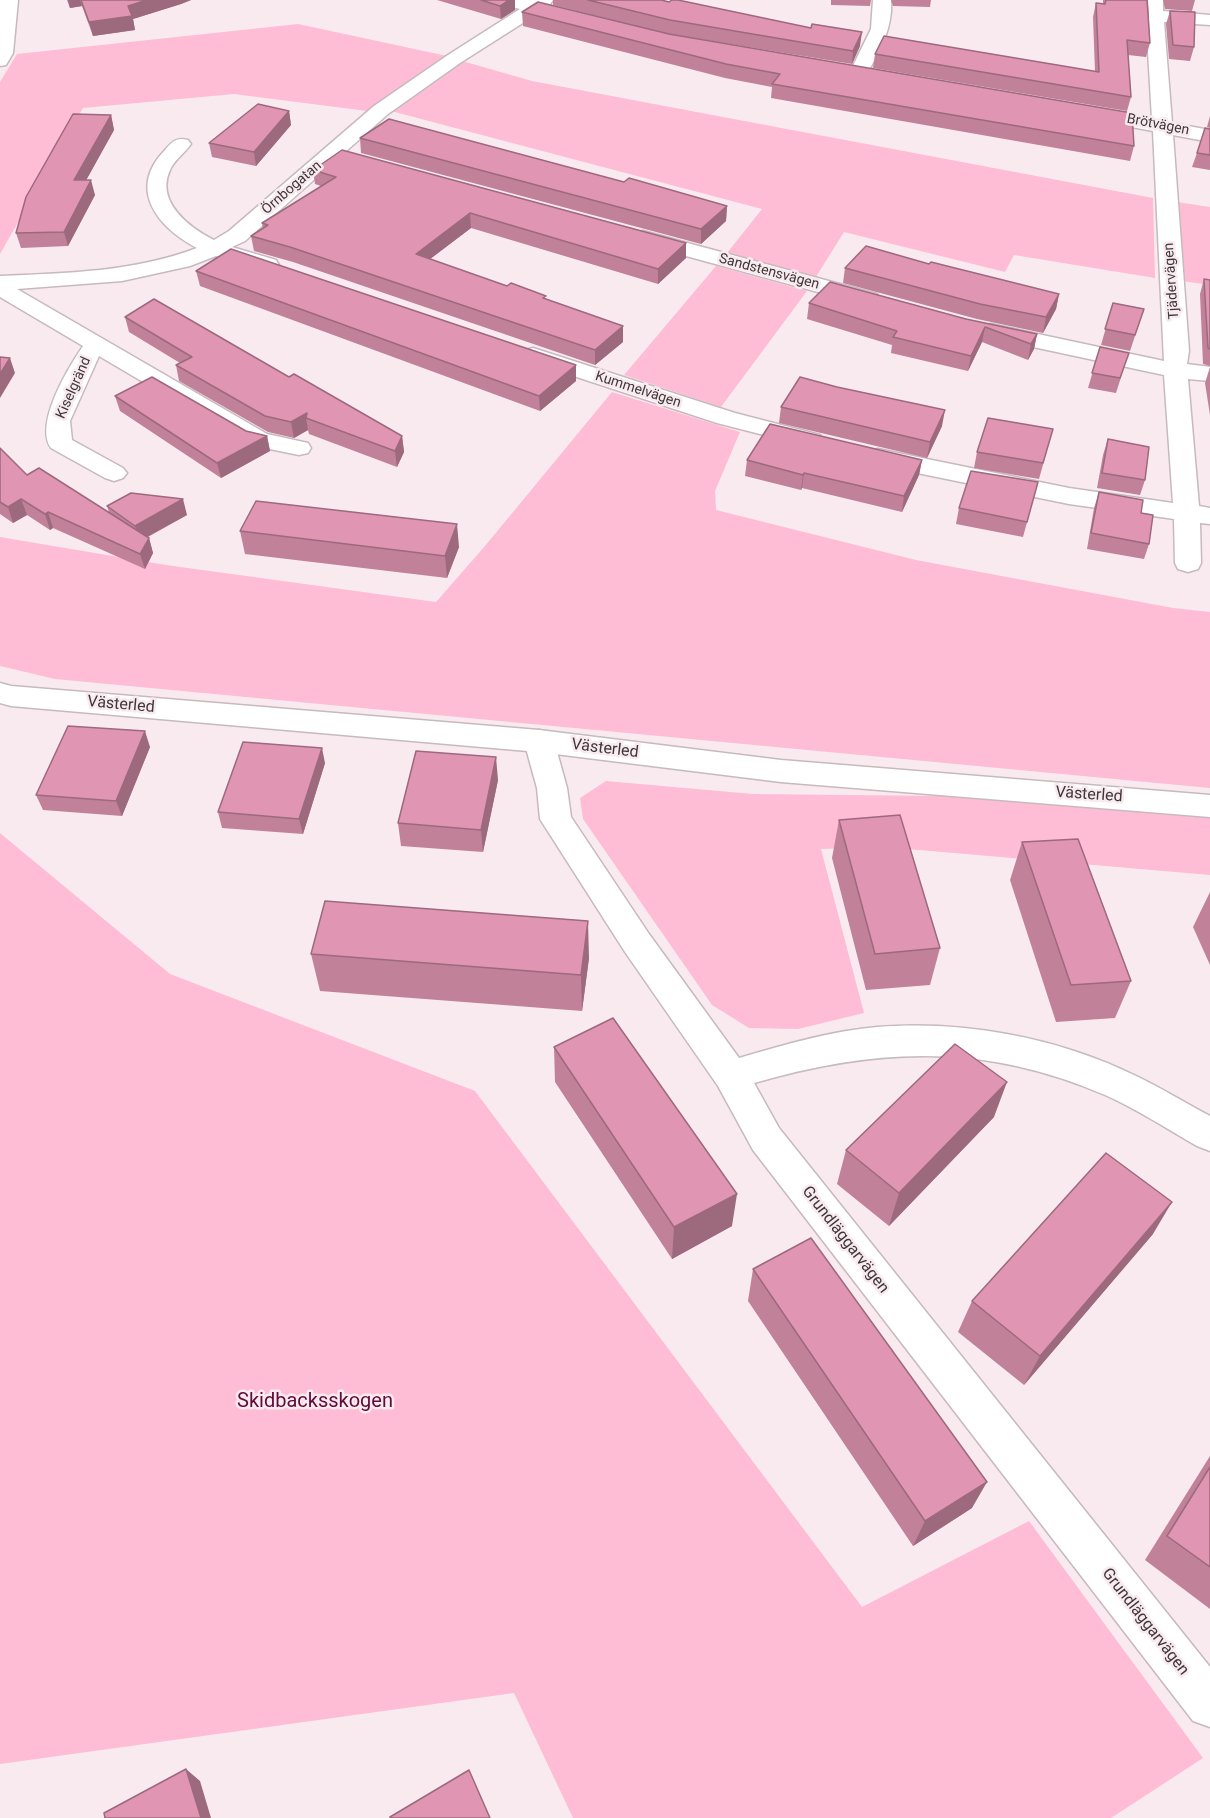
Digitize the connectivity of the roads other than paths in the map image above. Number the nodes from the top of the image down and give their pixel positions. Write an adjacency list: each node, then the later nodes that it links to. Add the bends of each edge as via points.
1 (0, 0): 2 (street)
2 (9, 0): 9 (street)
3 (506, 0): 5 (street)
4 (882, 0): 11 (street, via 879,34)
5 (541, 4): 8 (street); 17 (street, Örnbogatan, via 381,110)
6 (1154, 8): 7 (street); 14 (street, Tjädervägen)
7 (1210, 20)
8 (591, 22)
9 (0, 61)
10 (835, 70): 11 (street)
11 (858, 74): 12 (street)
12 (879, 78)
13 (1067, 109): 14 (street, Brötvägen)
14 (1161, 125): 15 (street, Brötvägen); 28 (street, Tjädervägen, via 1177,351)
15 (1210, 136)
16 (181, 144): 20 (street, via 158,174 156,192 167,215 187,233)
17 (332, 153): 18 (street); 20 (street, Örnbogatan, via 237,236)
18 (355, 159)
19 (618, 231): 24 (street, Sandstensvägen)
20 (216, 249): 21 (street); 22 (street, Örnbogatan, via 170,266 114,275)
21 (285, 270)
22 (0, 282)
23 (0, 288): 26 (street, Kiselgränd)
24 (892, 305)
25 (972, 327): 28 (street)
26 (95, 345): 30 (street, Kiselgränd, via 259,440); 31 (street, Kiselgränd, via 82,364 58,421 60,443)
27 (510, 347): 32 (street, Kummelvägen, via 726,418 842,448 1069,496)
28 (1175, 370): 29 (street); 32 (street, Tjädervägen)
29 (1210, 374)
30 (299, 448)
31 (114, 473)
32 (1199, 515): 33 (street, Tjädervägen)
33 (1188, 563)
34 (0, 693): 35 (street, Västerled)
35 (539, 741): 36 (street, Västerled, via 781,771); 37 (street, Grundläggarvägen, via 556,819 637,943)
36 (1210, 806)
37 (731, 1075): 38 (street, via 802,1054 875,1042 973,1043 1046,1057 1120,1085); 39 (street, Grundläggarvägen, via 765,1139)
38 (1210, 1135)
39 (1210, 1704)

